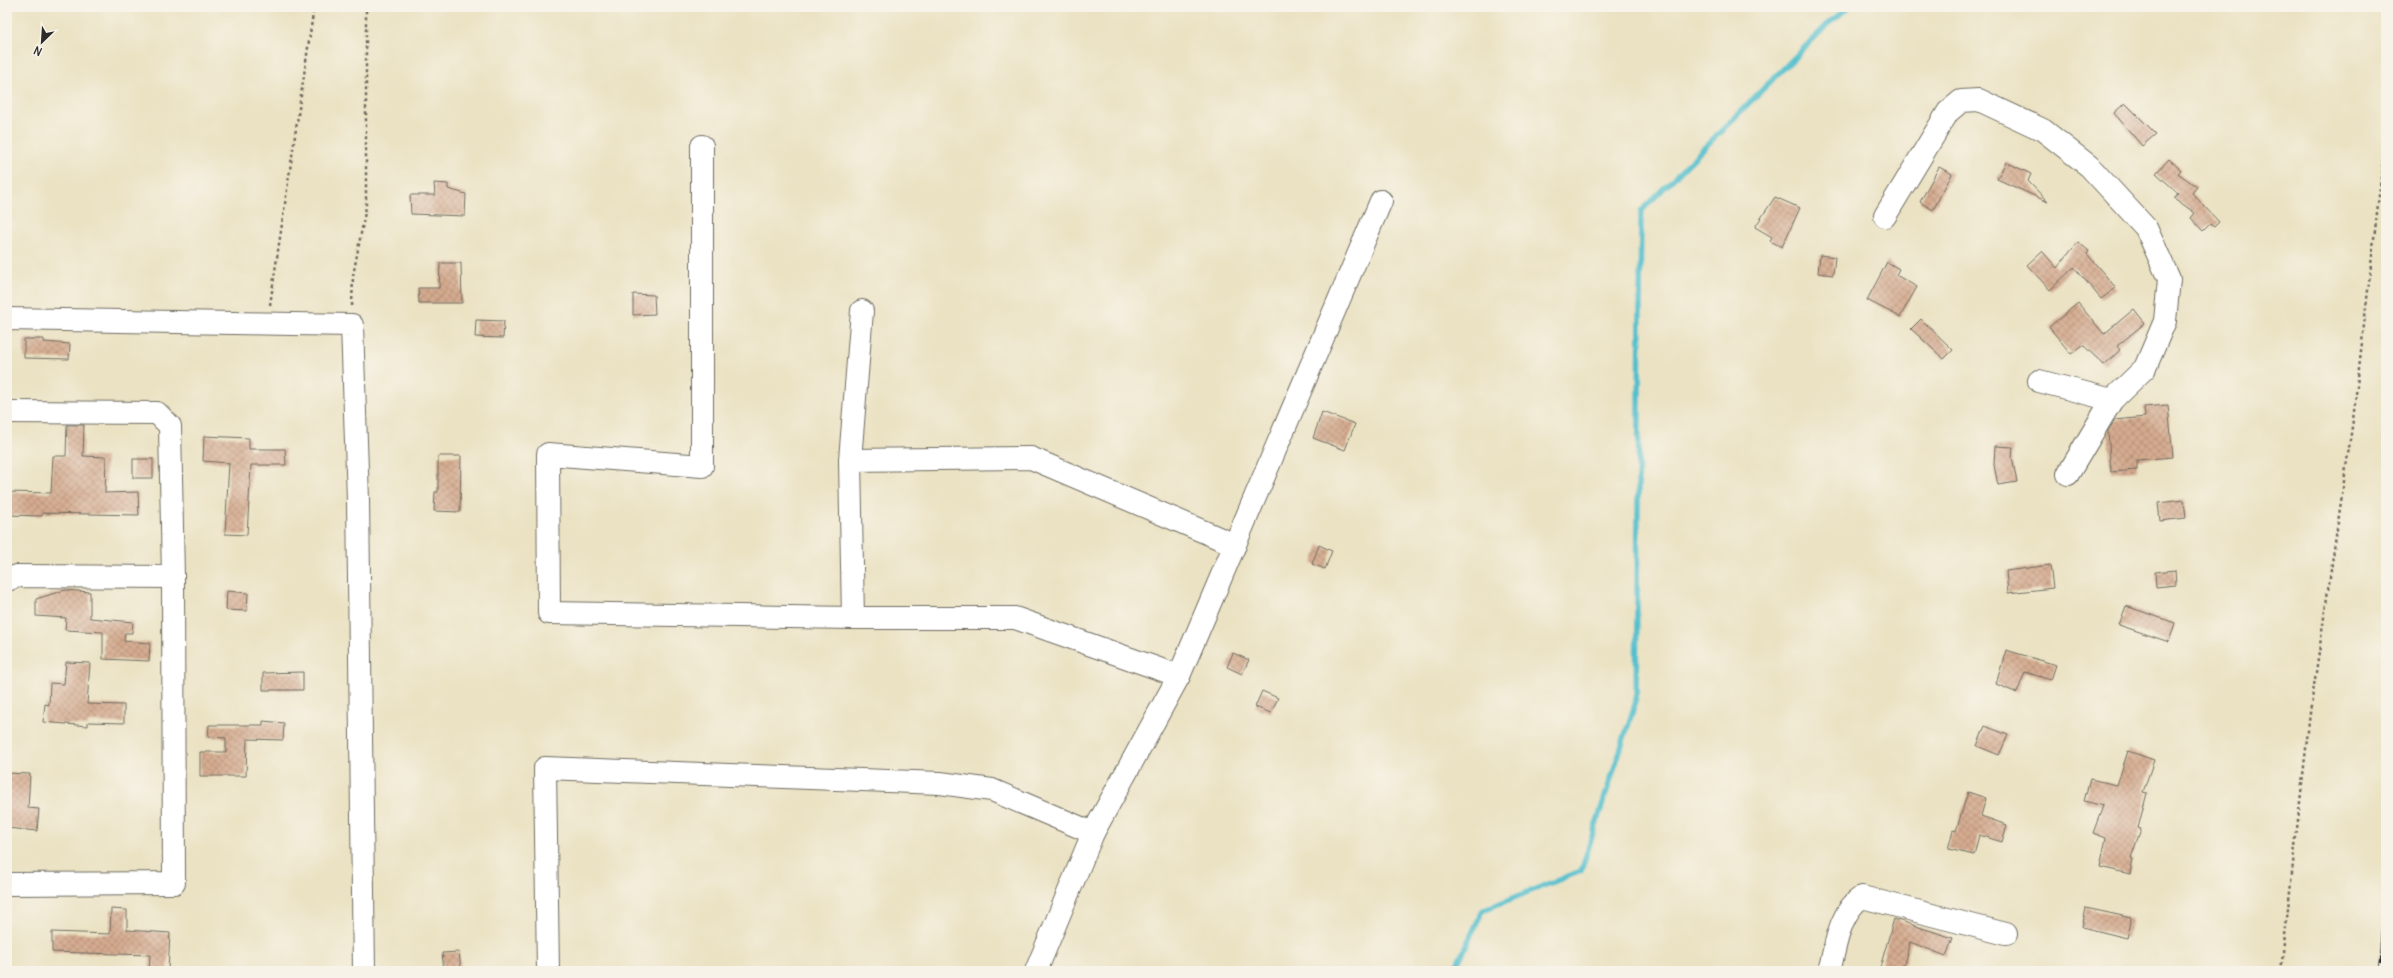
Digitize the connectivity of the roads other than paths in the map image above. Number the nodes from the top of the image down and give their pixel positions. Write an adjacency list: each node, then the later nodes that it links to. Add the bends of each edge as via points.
1 (702, 146): 14 (street, via 702,466 548,454 549,613)
2 (1381, 201): 11 (street)
3 (1885, 216): 7 (street, via 1948,112 1961,101 1979,100 2043,130 2089,166 2146,228 2169,279 2165,321 2145,368)
4 (862, 312): 9 (street)
5 (7, 319): 19 (street, via 352,325 358,500)
6 (2039, 381): 7 (street)
7 (2112, 400): 10 (street)
8 (7, 412): 12 (street, via 157,413 165,419 170,426)
9 (850, 460): 11 (street, via 1031,458); 14 (street)
10 (2068, 474)
11 (1235, 545): 15 (street)
12 (173, 577): 13 (street, via 17,576); 17 (street, via 174,883)
13 (7, 580)
14 (853, 618): 15 (street, via 1015,618)
15 (1179, 676): 16 (street)
16 (1092, 833): 20 (street, via 992,790 940,783 545,768); 21 (street)
17 (7, 884)
18 (2006, 934): 22 (street, via 1862,897 1846,912)
19 (364, 971)
20 (548, 971)
21 (1036, 971)
22 (1829, 971)

